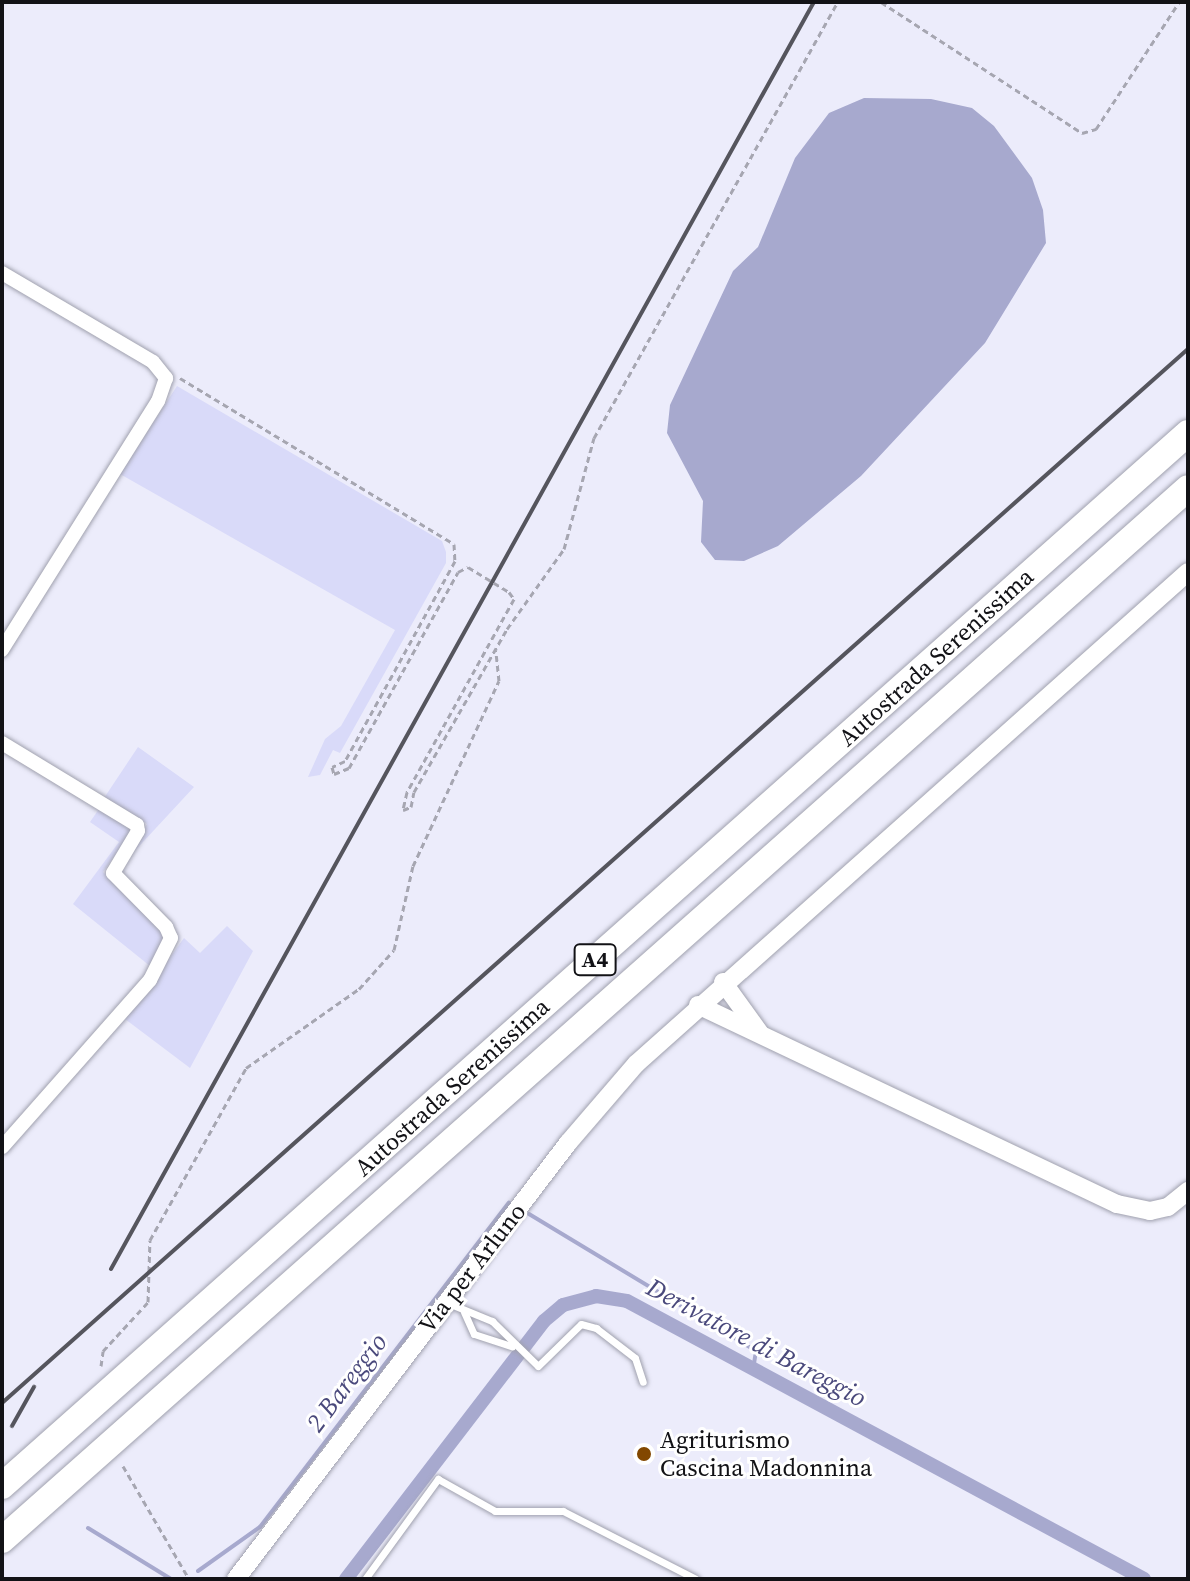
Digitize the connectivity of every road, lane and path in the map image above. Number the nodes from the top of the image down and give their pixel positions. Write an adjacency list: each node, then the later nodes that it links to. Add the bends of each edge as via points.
1 (838, 2): 9 (path, via 594,438 564,549)
2 (881, 2): 3 (path, via 1082,133 1096,129)
3 (1179, 2)
4 (2, 273): 5 (street, via 153,362)
5 (166, 378): 9 (path, bridge, via 173,374 454,544 455,561 347,758 332,767 334,774 349,768 458,572 468,567 514,599 401,803 403,810 411,807 414,792); 10 (street, via 158,401)
6 (1188, 433): 23 (highway, Autostrada Serenissima / A4)
7 (1188, 488): 24 (highway, Autostrada Serenissima / A4)
8 (1188, 572): 12 (street, Via per Arluno)
9 (496, 649): 20 (path, via 499,681 413,866 394,950 359,989 246,1068 150,1240 148,1302 103,1351)
10 (2, 650)
11 (2, 743): 15 (street, via 137,825 113,873 171,938 150,980)
12 (723, 982): 13 (street, Via per Arluno); 14 (street)
13 (696, 1007): 14 (street); 17 (street, Via per Arluno, via 636,1064 568,1143)
14 (760, 1035): 16 (street, via 1117,1204 1150,1211 1168,1207)
15 (2, 1147)
16 (1188, 1191)
17 (446, 1302): 18 (lane); 26 (street, Via per Arluno)
18 (464, 1312): 19 (lane, via 492,1321); 19 (lane, via 474,1334)
19 (512, 1346): 21 (lane, via 538,1366 581,1324 613,1338 635,1358)
20 (101, 1366)
21 (643, 1382)
22 (123, 1466): 25 (path)
23 (2, 1486)
24 (2, 1540)
25 (189, 1579)
26 (236, 1579)
27 (365, 1579): 28 (lane, via 438,1479 495,1511 563,1511)
28 (696, 1579)

